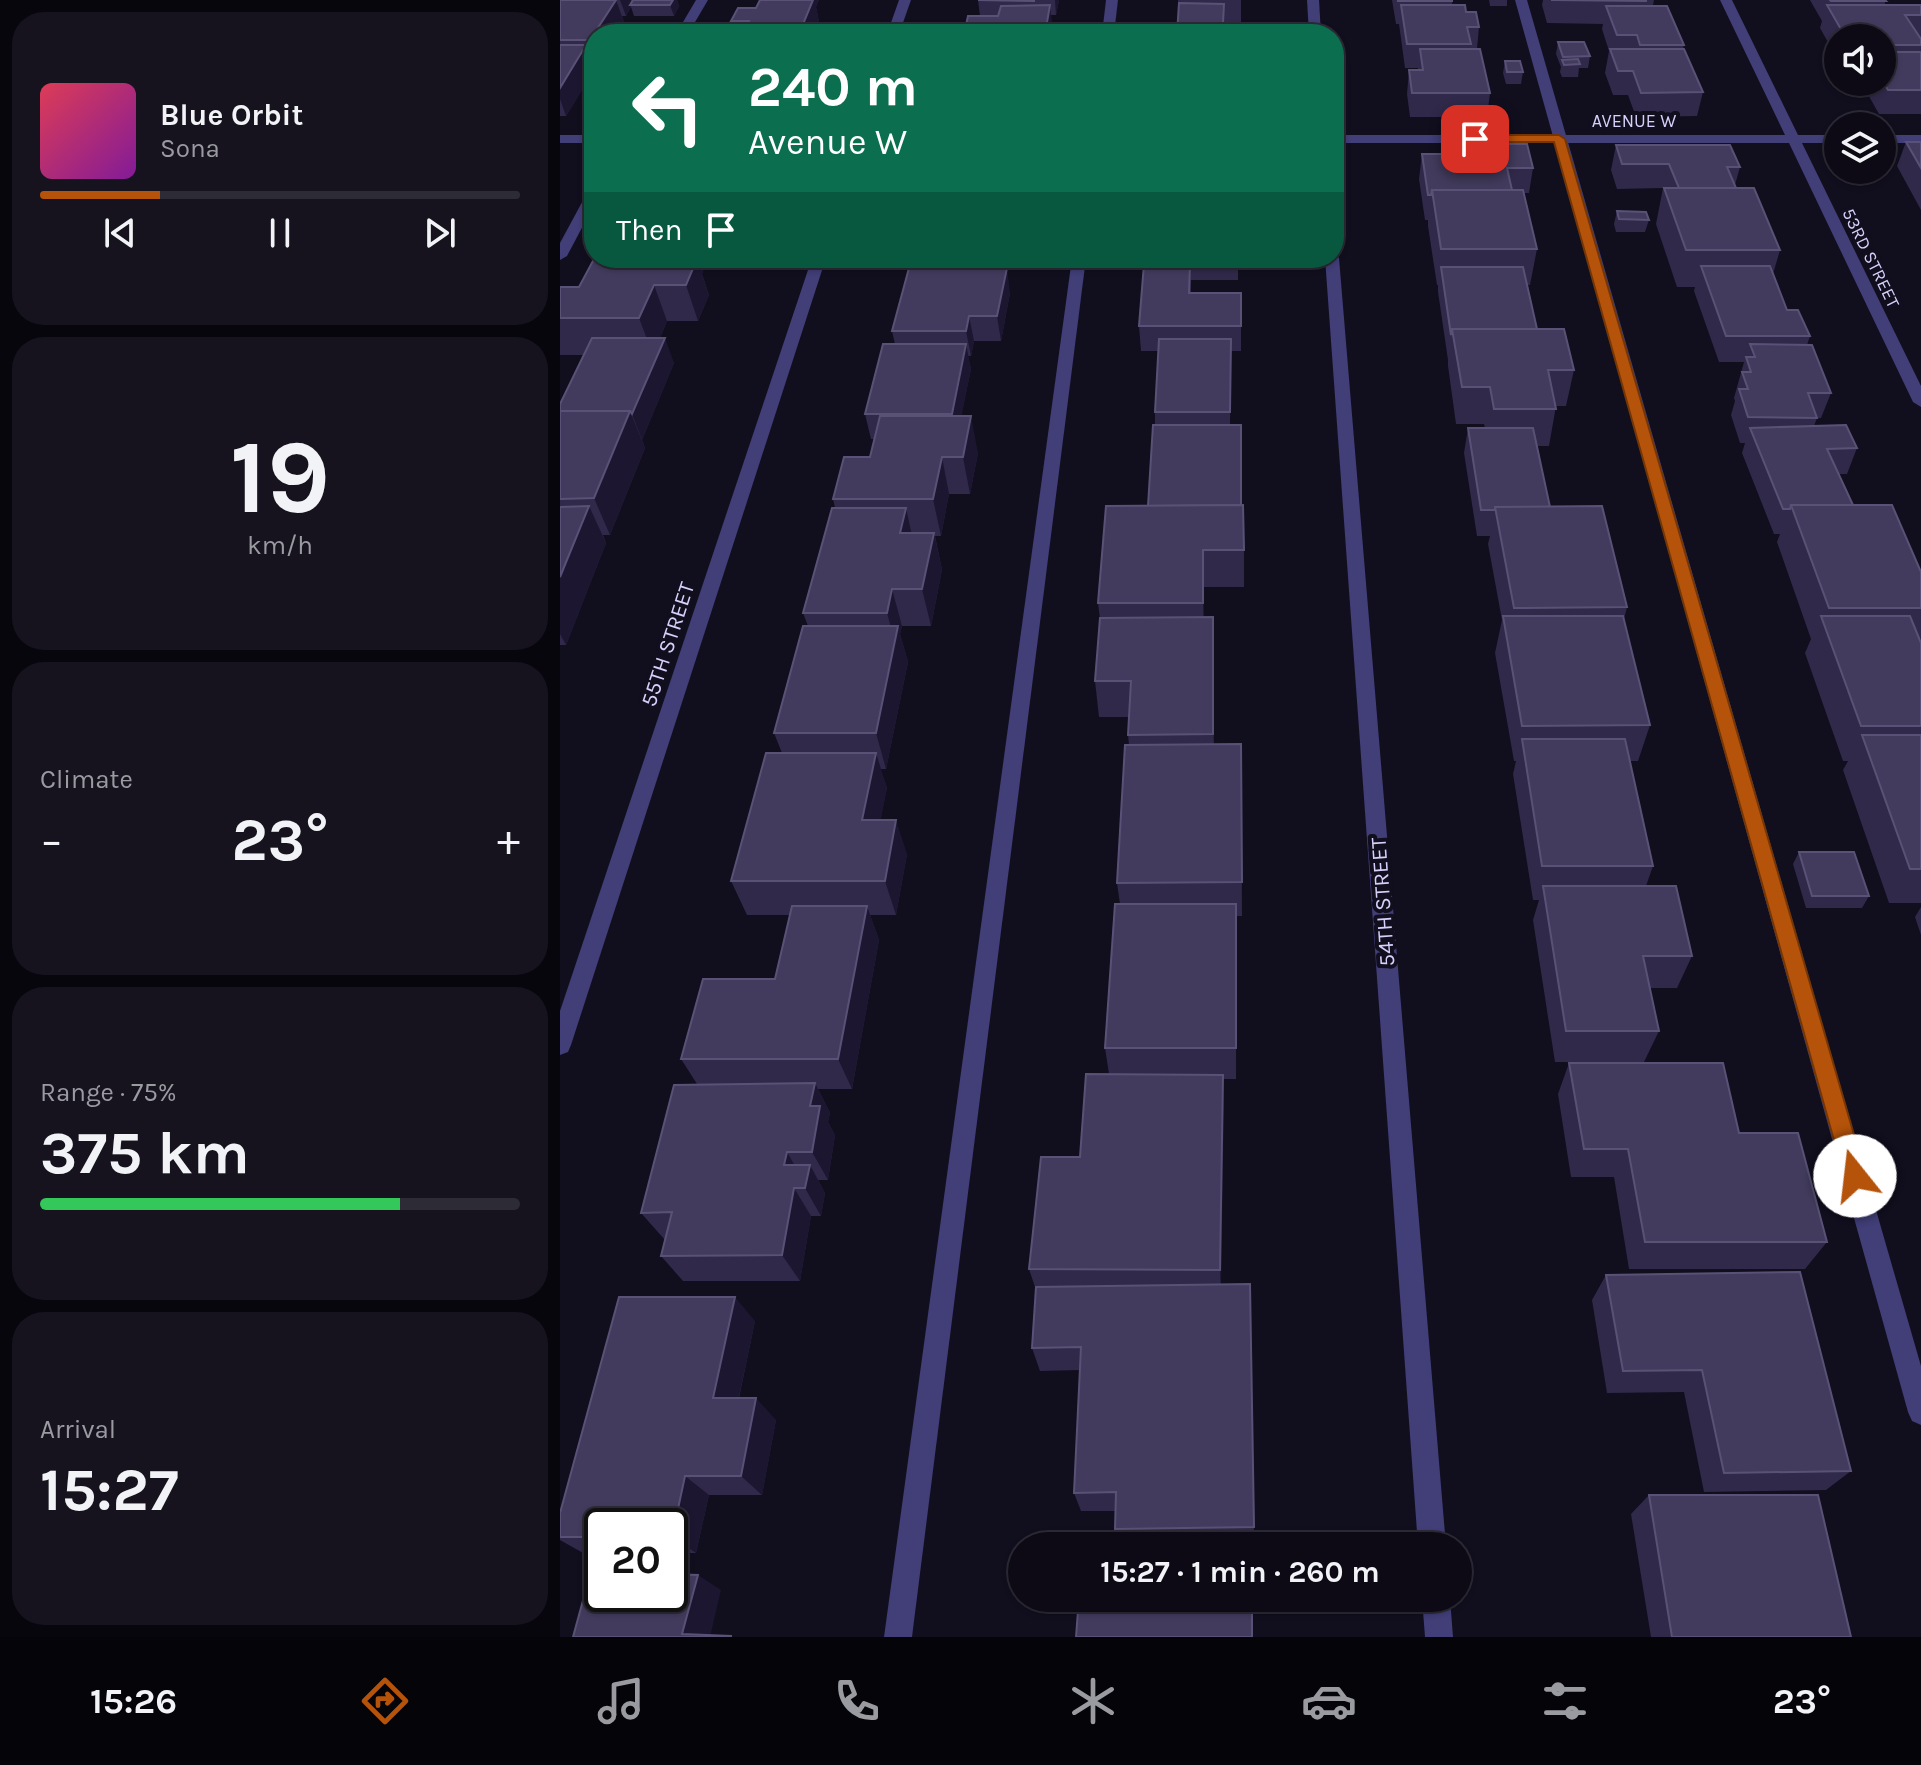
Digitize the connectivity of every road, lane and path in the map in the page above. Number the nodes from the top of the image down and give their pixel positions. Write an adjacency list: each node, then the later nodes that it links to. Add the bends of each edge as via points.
1 (702, 0): 7 (street)
2 (905, 0): 8 (street)
3 (1112, 0): 9 (street)
4 (1313, 0): 10 (street)
5 (1521, 0): 14 (street)
6 (1726, 0): 15 (street, 53RD STREET)
7 (688, 24)
8 (897, 24)
9 (1109, 24)
10 (1314, 24)
11 (560, 139): 12 (street)
12 (584, 139)
13 (1344, 139): 14 (street, AVENUE W)
14 (1559, 139): 15 (street, AVENUE W); 26 (street)
15 (1793, 139): 16 (street, AVENUE W); 24 (street, 53RD STREET)
16 (1824, 139)
17 (1896, 139): 18 (street)
18 (1921, 139)
19 (584, 212): 20 (street)
20 (560, 256)
21 (816, 268): 25 (street, 55TH STREET)
22 (1078, 268): 29 (street)
23 (1333, 268): 27 (street, 54TH STREET)
24 (1921, 402)
25 (560, 1045)
26 (1921, 1412)
27 (1431, 1532)
28 (1437, 1612): 30 (street)
29 (898, 1637)
30 (1439, 1637)

